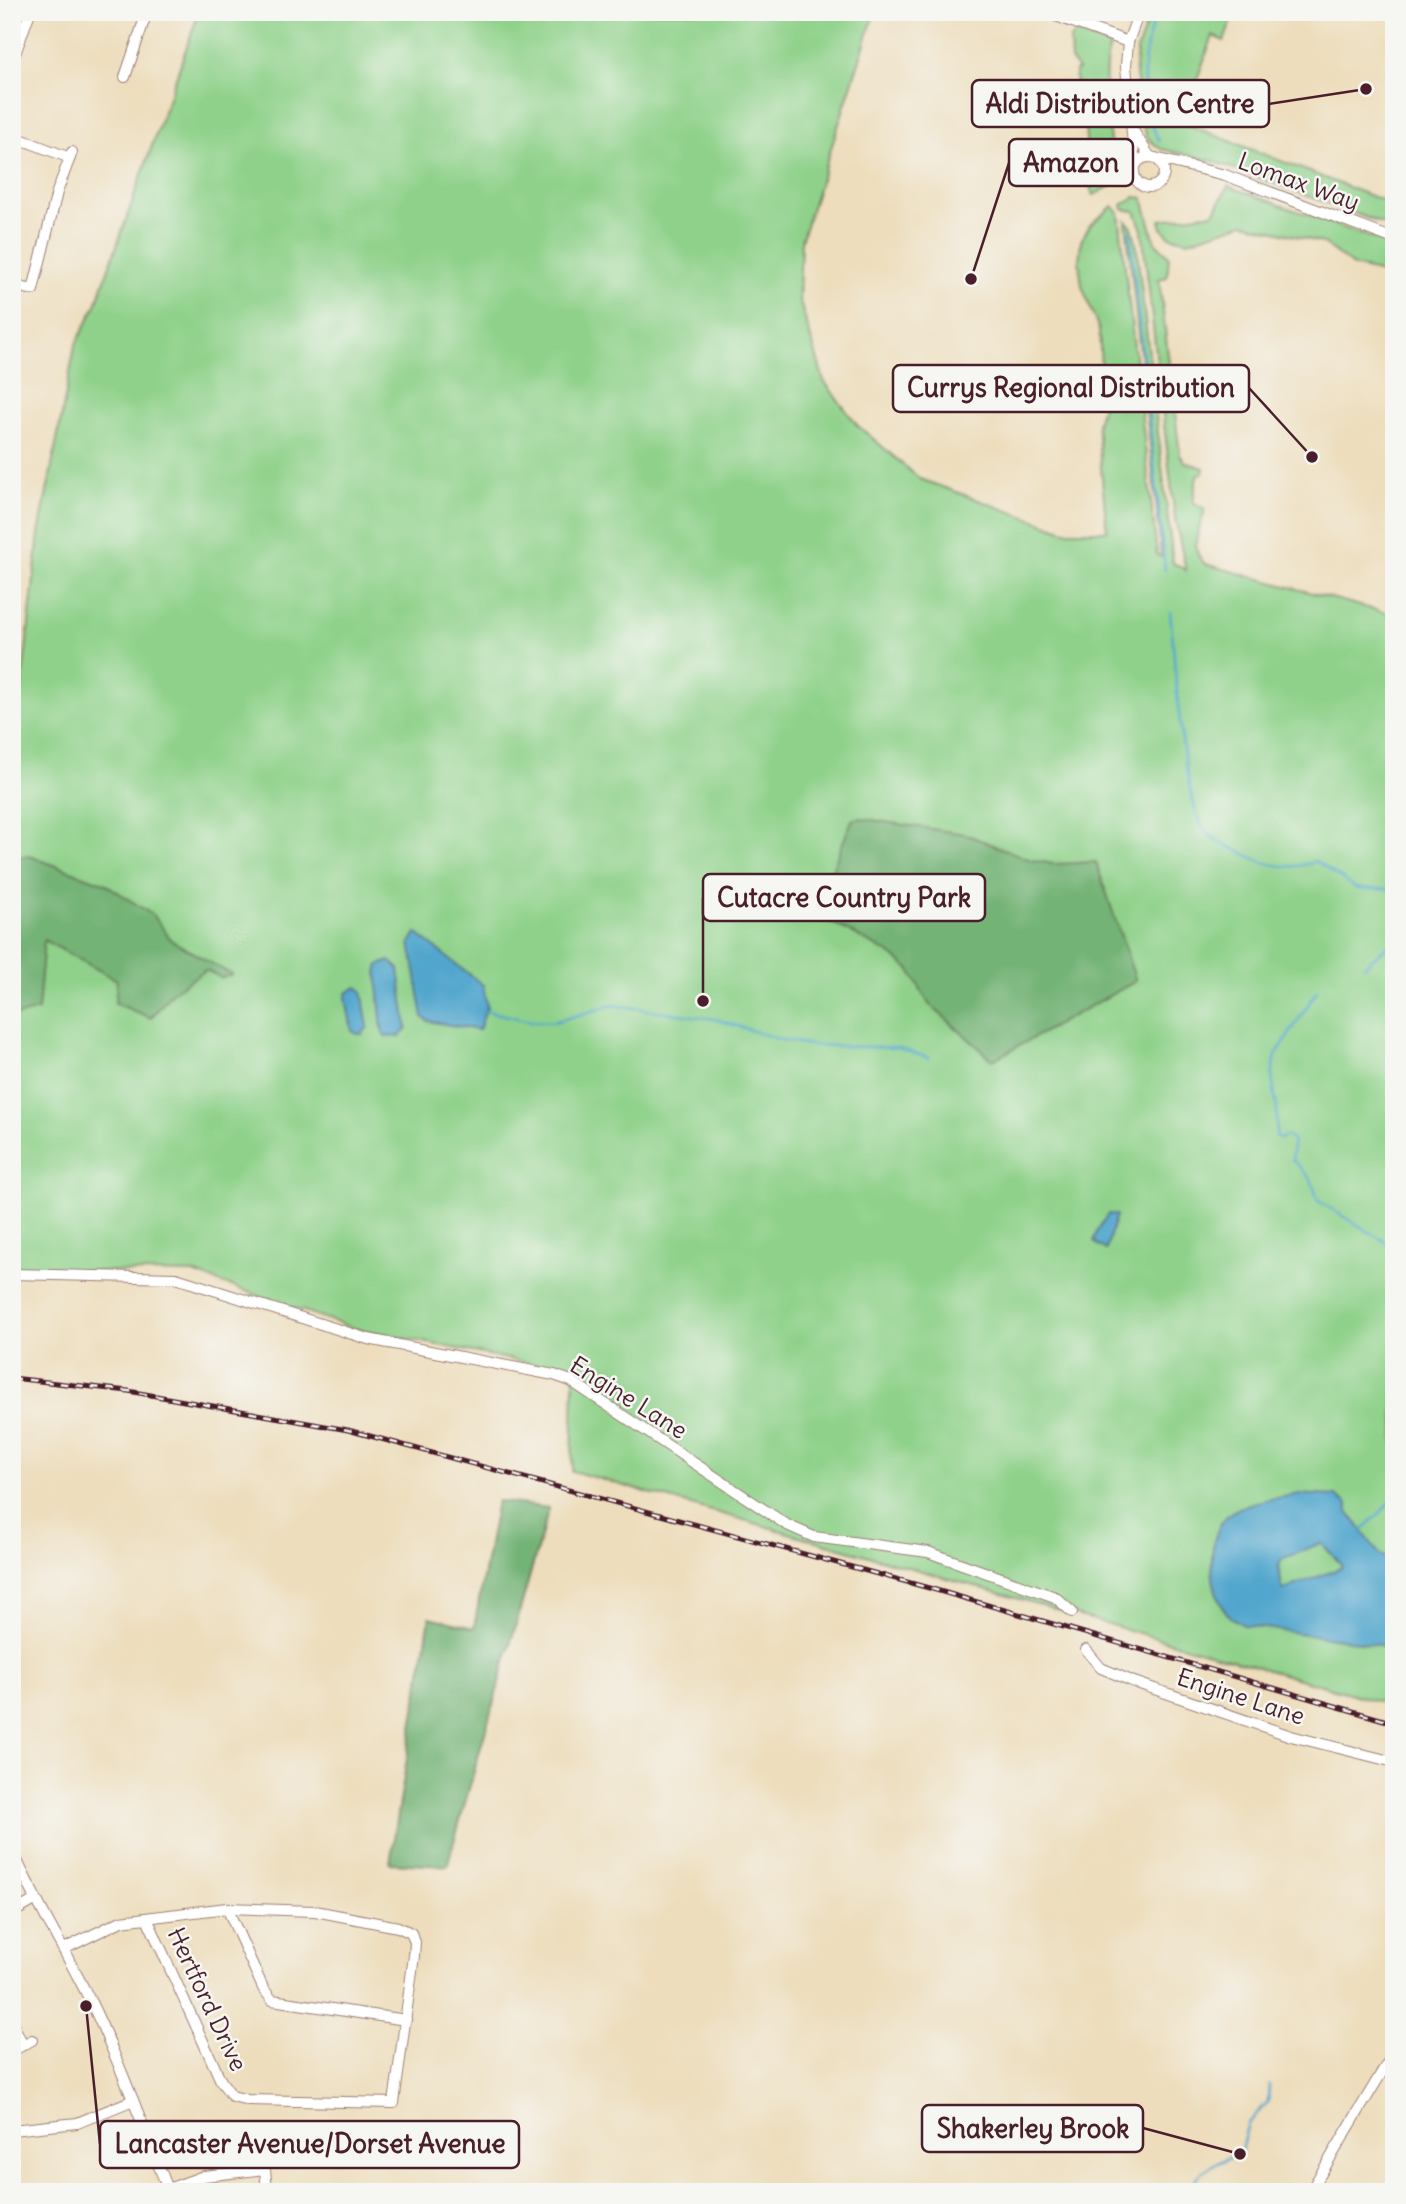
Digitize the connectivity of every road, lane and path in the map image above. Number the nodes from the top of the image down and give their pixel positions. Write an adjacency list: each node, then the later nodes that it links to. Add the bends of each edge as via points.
1 (30, 12): 6 (street)
2 (147, 12): 7 (street)
3 (1045, 12): 5 (street)
4 (1139, 12): 5 (street)
5 (1128, 42): 8 (street, via 1126,82)
6 (12, 62)
7 (124, 70)
8 (1133, 131): 10 (street); 12 (street)
9 (28, 139): 15 (street, via 71,155 33,290)
10 (1153, 158): 11 (street, Lomax Way); 12 (street, via 1141,159); 13 (street, via 1163,170)
11 (1188, 166): 13 (street); 14 (street, Lomax Way, via 1225,175)
12 (1135, 167): 13 (street, via 1137,181 1145,186)
13 (1162, 179)
14 (1394, 239)
15 (12, 285)
16 (12, 1273): 17 (street, Engine Lane, via 176,1278 368,1339 554,1375 572,1381 787,1525 814,1537 928,1552 1055,1597)
17 (1072, 1612)
18 (1086, 1650): 19 (street, Engine Lane, via 1101,1668 1134,1682 1262,1727)
19 (1394, 1762)
20 (14, 1854): 21 (street)
21 (35, 1900): 23 (street); 25 (street)
22 (227, 1908): 24 (street); 26 (street, via 272,2000); 26 (street, Hertford Drive, via 315,1911 411,1933 415,1942)
23 (12, 1913)
24 (148, 1918): 25 (street, via 121,1921); 26 (street, Hertford Drive, via 232,2096 282,2102 394,2103)
25 (64, 1949): 30 (street)
26 (405, 2020)
27 (12, 2022): 28 (street, via 27,2043)
28 (12, 2050)
29 (1394, 2052): 34 (street)
30 (133, 2100): 31 (street, via 77,2123); 32 (street)
31 (12, 2130)
32 (168, 2191): 33 (street, via 204,2176 265,2169)
33 (267, 2192)
34 (1310, 2192)

